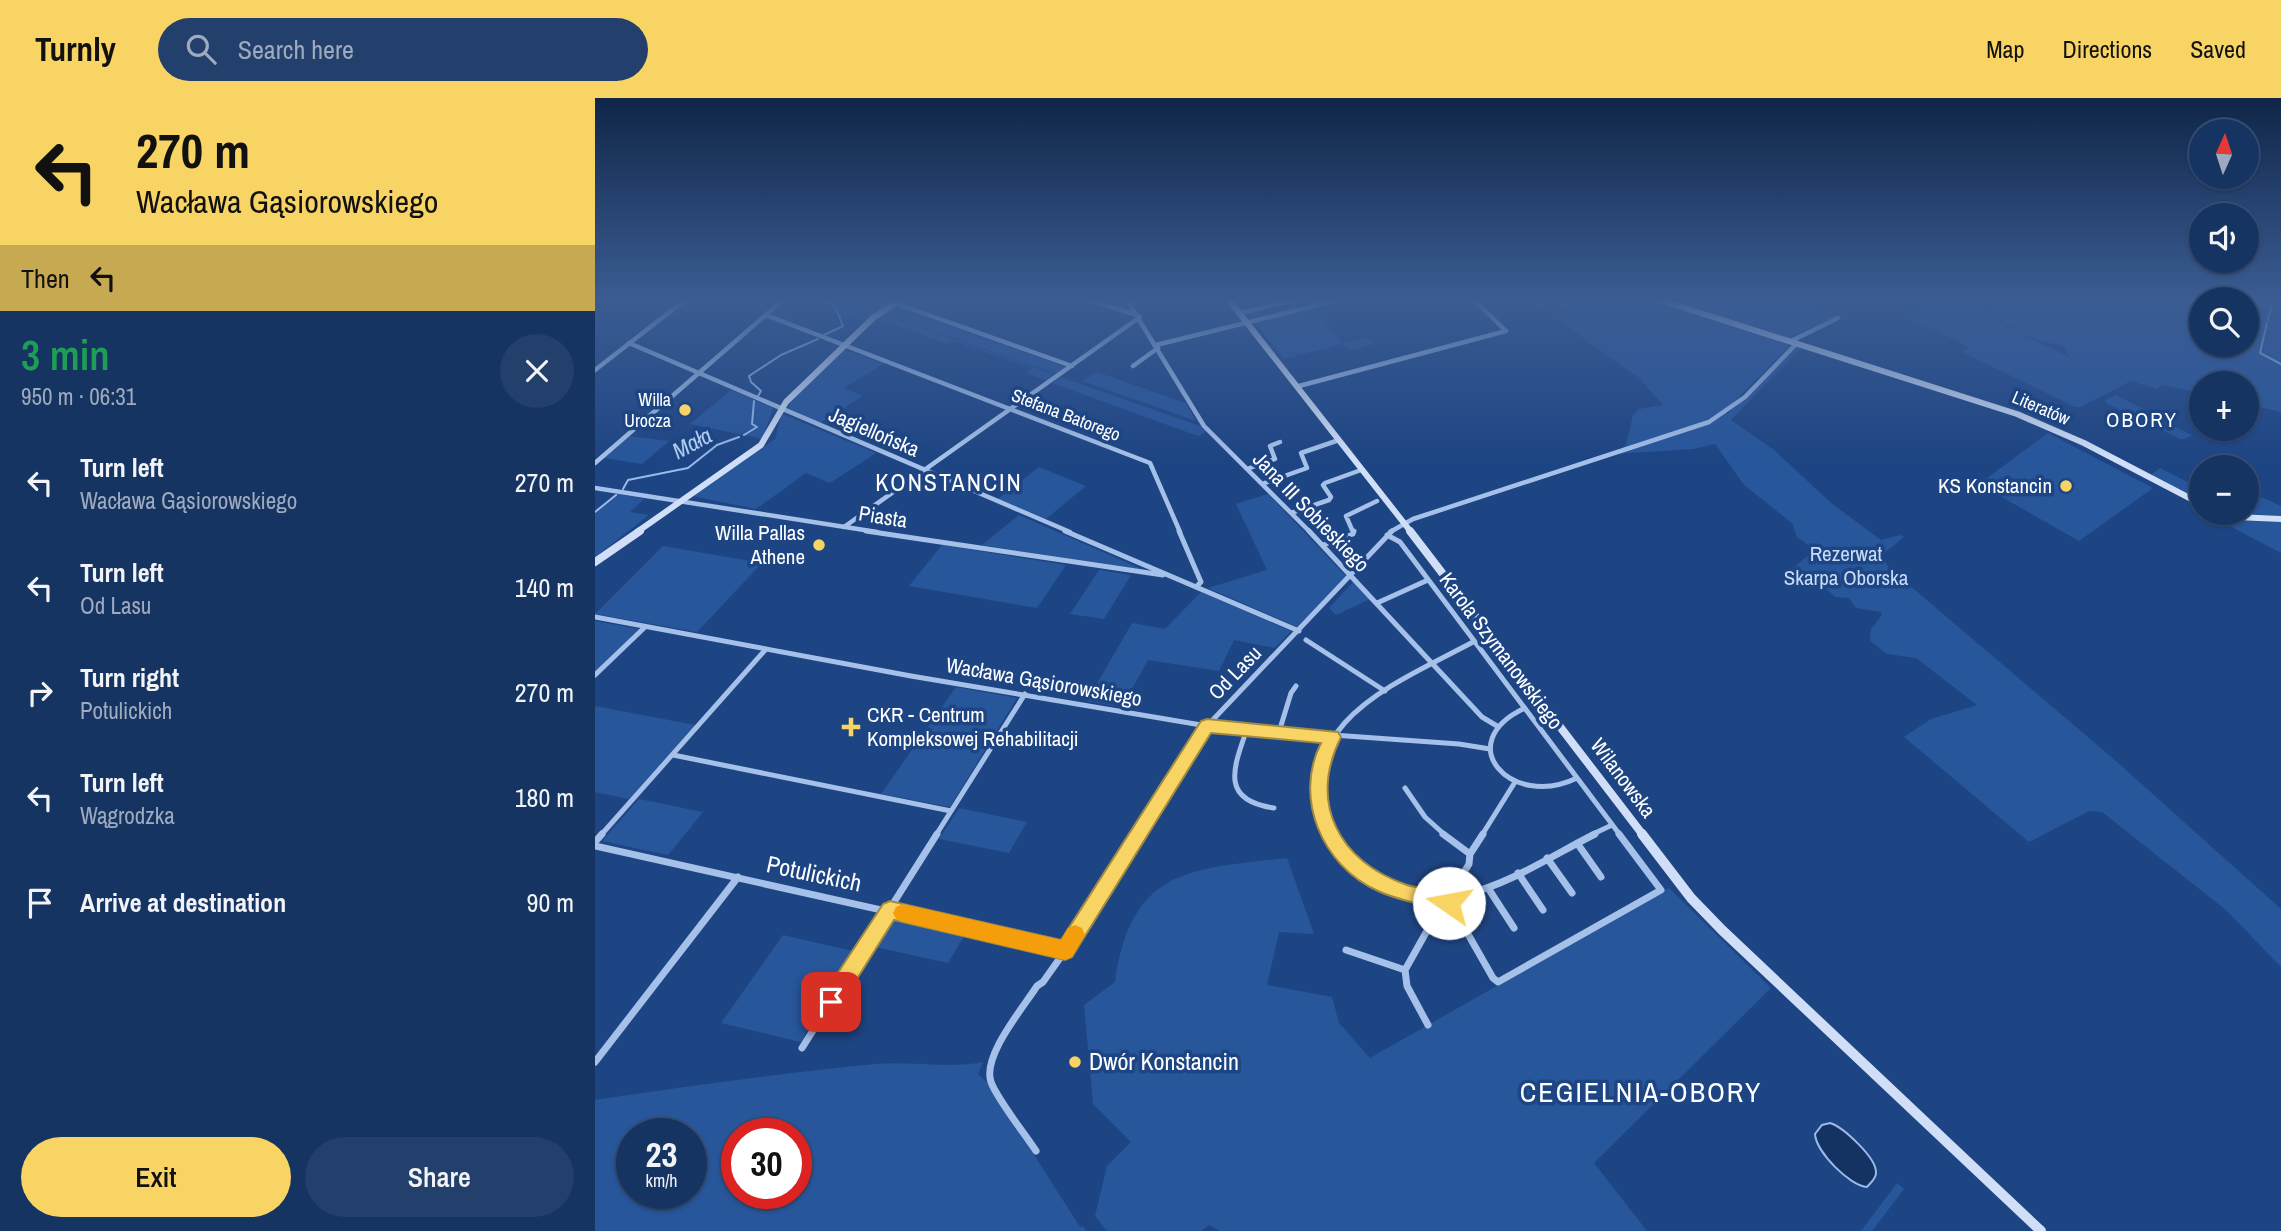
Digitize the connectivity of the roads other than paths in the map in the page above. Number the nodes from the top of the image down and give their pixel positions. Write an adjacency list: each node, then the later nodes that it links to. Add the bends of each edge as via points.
1 (617, 353): 16 (street)
2 (652, 353): 17 (street, Jagiellońska)
3 (722, 353): 17 (street)
4 (836, 353): 19 (main road)
5 (865, 353): 20 (street, Stefana Batorego)
6 (1037, 353): 14 (street)
7 (1090, 353): 14 (street)
8 (1149, 353): 15 (street)
9 (1161, 353): 24 (street, Jana III Sobieskiego, via 1198,417)
10 (1272, 353): 18 (main road, Wilanowska)
11 (1424, 353): 18 (street)
12 (1784, 353): 35 (street, Od Lasu, via 1737,403 1715,419)
13 (1828, 353): 29 (main road, Literatów, via 2017,414)
14 (1072, 366): 20 (street)
15 (1133, 366)
16 (595, 370)
17 (698, 373): 19 (street, Jagiellońska); 23 (street)
18 (1299, 386): 21 (main road, Wilanowska)
19 (780, 408): 25 (street, Jagiellońska); 30 (main road, via 761,445)
20 (1011, 409): 25 (street); 43 (street, Stefana Batorego, via 1150,463 1201,582)
21 (1339, 440): 26 (main road, Wilanowska); 27 (street, via 1301,453 1307,468)
22 (1280, 442): 24 (street, via 1270,446 1275,459)
23 (595, 463)
24 (1247, 469): 27 (street, Jana III Sobieskiego)
25 (924, 470): 36 (street); 40 (street, Jagiellońska)
26 (1361, 470): 32 (street, via 1325,483 1329,500); 35 (main road, Wilanowska)
27 (1262, 484): 32 (street, Jana III Sobieskiego)
28 (595, 488): 30 (street, Piasta)
29 (2189, 498)
30 (681, 501): 36 (street, Piasta); 39 (main road)
31 (1377, 501): 38 (street, via 1346,516 1353,534)
32 (1291, 513): 38 (street, Jana III Sobieskiego)
33 (2259, 518): 34 (main road)
34 (2281, 519)
35 (1403, 523): 37 (street, Od Lasu); 91 (main road, Wilanowska, via 1704,912)
36 (844, 527): 40 (street, Piasta)
37 (1387, 535): 41 (street, Od Lasu); 42 (street, Karola Szymanowskiego, via 1400,542)
38 (1323, 545): 41 (street, Jana III Sobieskiego)
39 (595, 562)
40 (1166, 575): 43 (street, Jagiellońska)
41 (1351, 575): 44 (street, Jana III Sobieskiego); 47 (street, Od Lasu)
42 (1428, 580): 44 (street); 49 (street, Karola Szymanowskiego)
43 (1196, 587): 47 (street, Jagiellońska)
44 (1377, 603): 51 (street, Jana III Sobieskiego)
45 (595, 617): 46 (street, Wacława Gąsiorowskiego)
46 (645, 626): 50 (street, Wacława Gąsiorowskiego); 52 (street)
47 (1300, 631): 57 (street, Od Lasu)
48 (1306, 640): 54 (street)
49 (1473, 642): 51 (street); 56 (street, Karola Szymanowskiego)
50 (767, 649): 55 (street, Wacława Gąsiorowskiego); 63 (street)
51 (1433, 664): 54 (street); 58 (street, Jana III Sobieskiego, via 1482,718)
52 (595, 676)
53 (1296, 686): 60 (street)
54 (1385, 691): 61 (street, via 1356,710)
55 (1025, 694): 57 (street, Wacława Gąsiorowskiego); 68 (street)
56 (1525, 708): 58 (street); 64 (street, Karola Szymanowskiego)
57 (1207, 726): 59 (street, Wacława Gąsiorowskiego); 85 (street, Od Lasu)
58 (1497, 726): 62 (street)
59 (1247, 729): 60 (street, Wacława Gąsiorowskiego); 67 (street, via 1233,784 1245,800)
60 (1279, 733): 61 (street, Wacława Gąsiorowskiego)
61 (1332, 737): 62 (street, Wacława Gąsiorowskiego); 79 (street, via 1317,786 1319,809 1333,841 1352,863 1381,884 1412,895)
62 (1490, 749): 65 (street, via 1494,763)
63 (673, 755): 68 (street); 71 (street)
64 (1577, 778): 65 (street, via 1542,788); 69 (street, Karola Szymanowskiego)
65 (1515, 782): 72 (street)
66 (1405, 788): 72 (street, via 1427,820)
67 (1274, 808)
68 (951, 811): 80 (street)
69 (1612, 825): 70 (street); 82 (street, Karola Szymanowskiego, via 1661,890 1500,981 1493,978)
70 (1577, 843): 73 (street); 76 (street)
71 (595, 844): 75 (street, Potulickich)
72 (1470, 854): 79 (street)
73 (1547, 858): 74 (street); 78 (street)
74 (1518, 873): 77 (street); 81 (street)
75 (738, 877): 80 (street, Potulickich); 89 (street)
76 (1601, 877)
77 (1488, 888): 79 (street); 83 (street)
78 (1572, 893)
79 (1448, 899): 82 (street)
80 (890, 910): 85 (street, Potulickich); 88 (street)
81 (1543, 910)
82 (1453, 912): 86 (street, via 1428,929)
83 (1514, 928)
84 (1346, 950): 86 (street)
85 (1065, 951): 90 (street, Od Lasu, via 1037,986 989,1064 992,1082)
86 (1405, 970): 87 (street, via 1407,986)
87 (1428, 1025)
88 (802, 1048)
89 (595, 1062)
90 (1036, 1151)
91 (2041, 1231)

